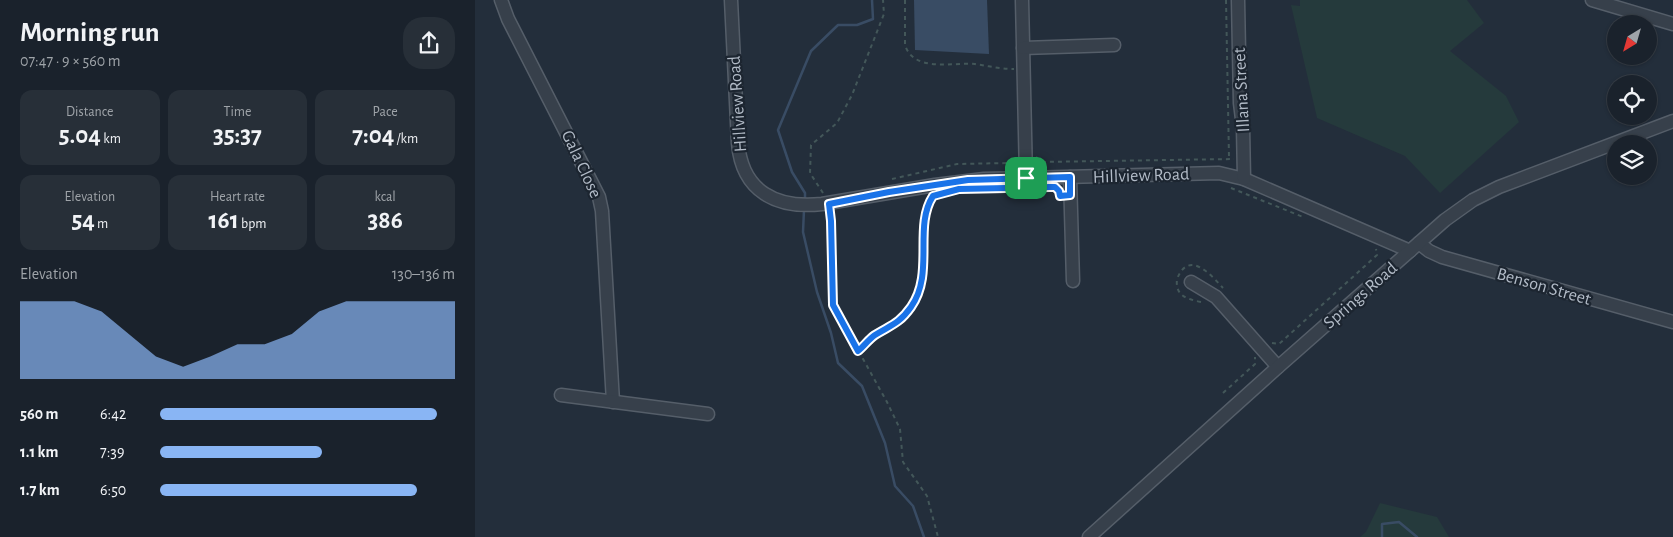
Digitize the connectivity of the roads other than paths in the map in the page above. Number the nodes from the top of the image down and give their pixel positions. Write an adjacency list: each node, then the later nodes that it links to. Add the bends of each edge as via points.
1 (501, 0): 19 (street, Gala Close, via 599,197)
2 (731, 0): 11 (street, Hillview Road, via 739,151 742,166 751,181 768,196 803,207 952,182)
3 (1022, 0): 8 (street)
4 (1238, 0): 12 (street, Illana Street)
5 (1592, 0): 6 (street)
6 (1673, 24)
7 (1114, 45): 8 (street)
8 (1023, 48): 11 (street)
9 (1673, 121): 13 (street, Springs Road, via 1489,192 1466,205)
10 (1070, 177): 11 (street, Hillview Road); 12 (street, Hillview Road, via 1214,173); 14 (street)
11 (1026, 178)
12 (1244, 179): 13 (street, Hillview Road)
13 (1414, 247): 16 (street, Benson Street); 17 (street, Springs Road)
14 (1073, 282)
15 (1191, 282): 17 (street, via 1216,297)
16 (1673, 322)
17 (1278, 366): 21 (street, Springs Road)
18 (561, 395): 19 (street)
19 (613, 402): 20 (street)
20 (708, 414)
21 (1089, 537)

